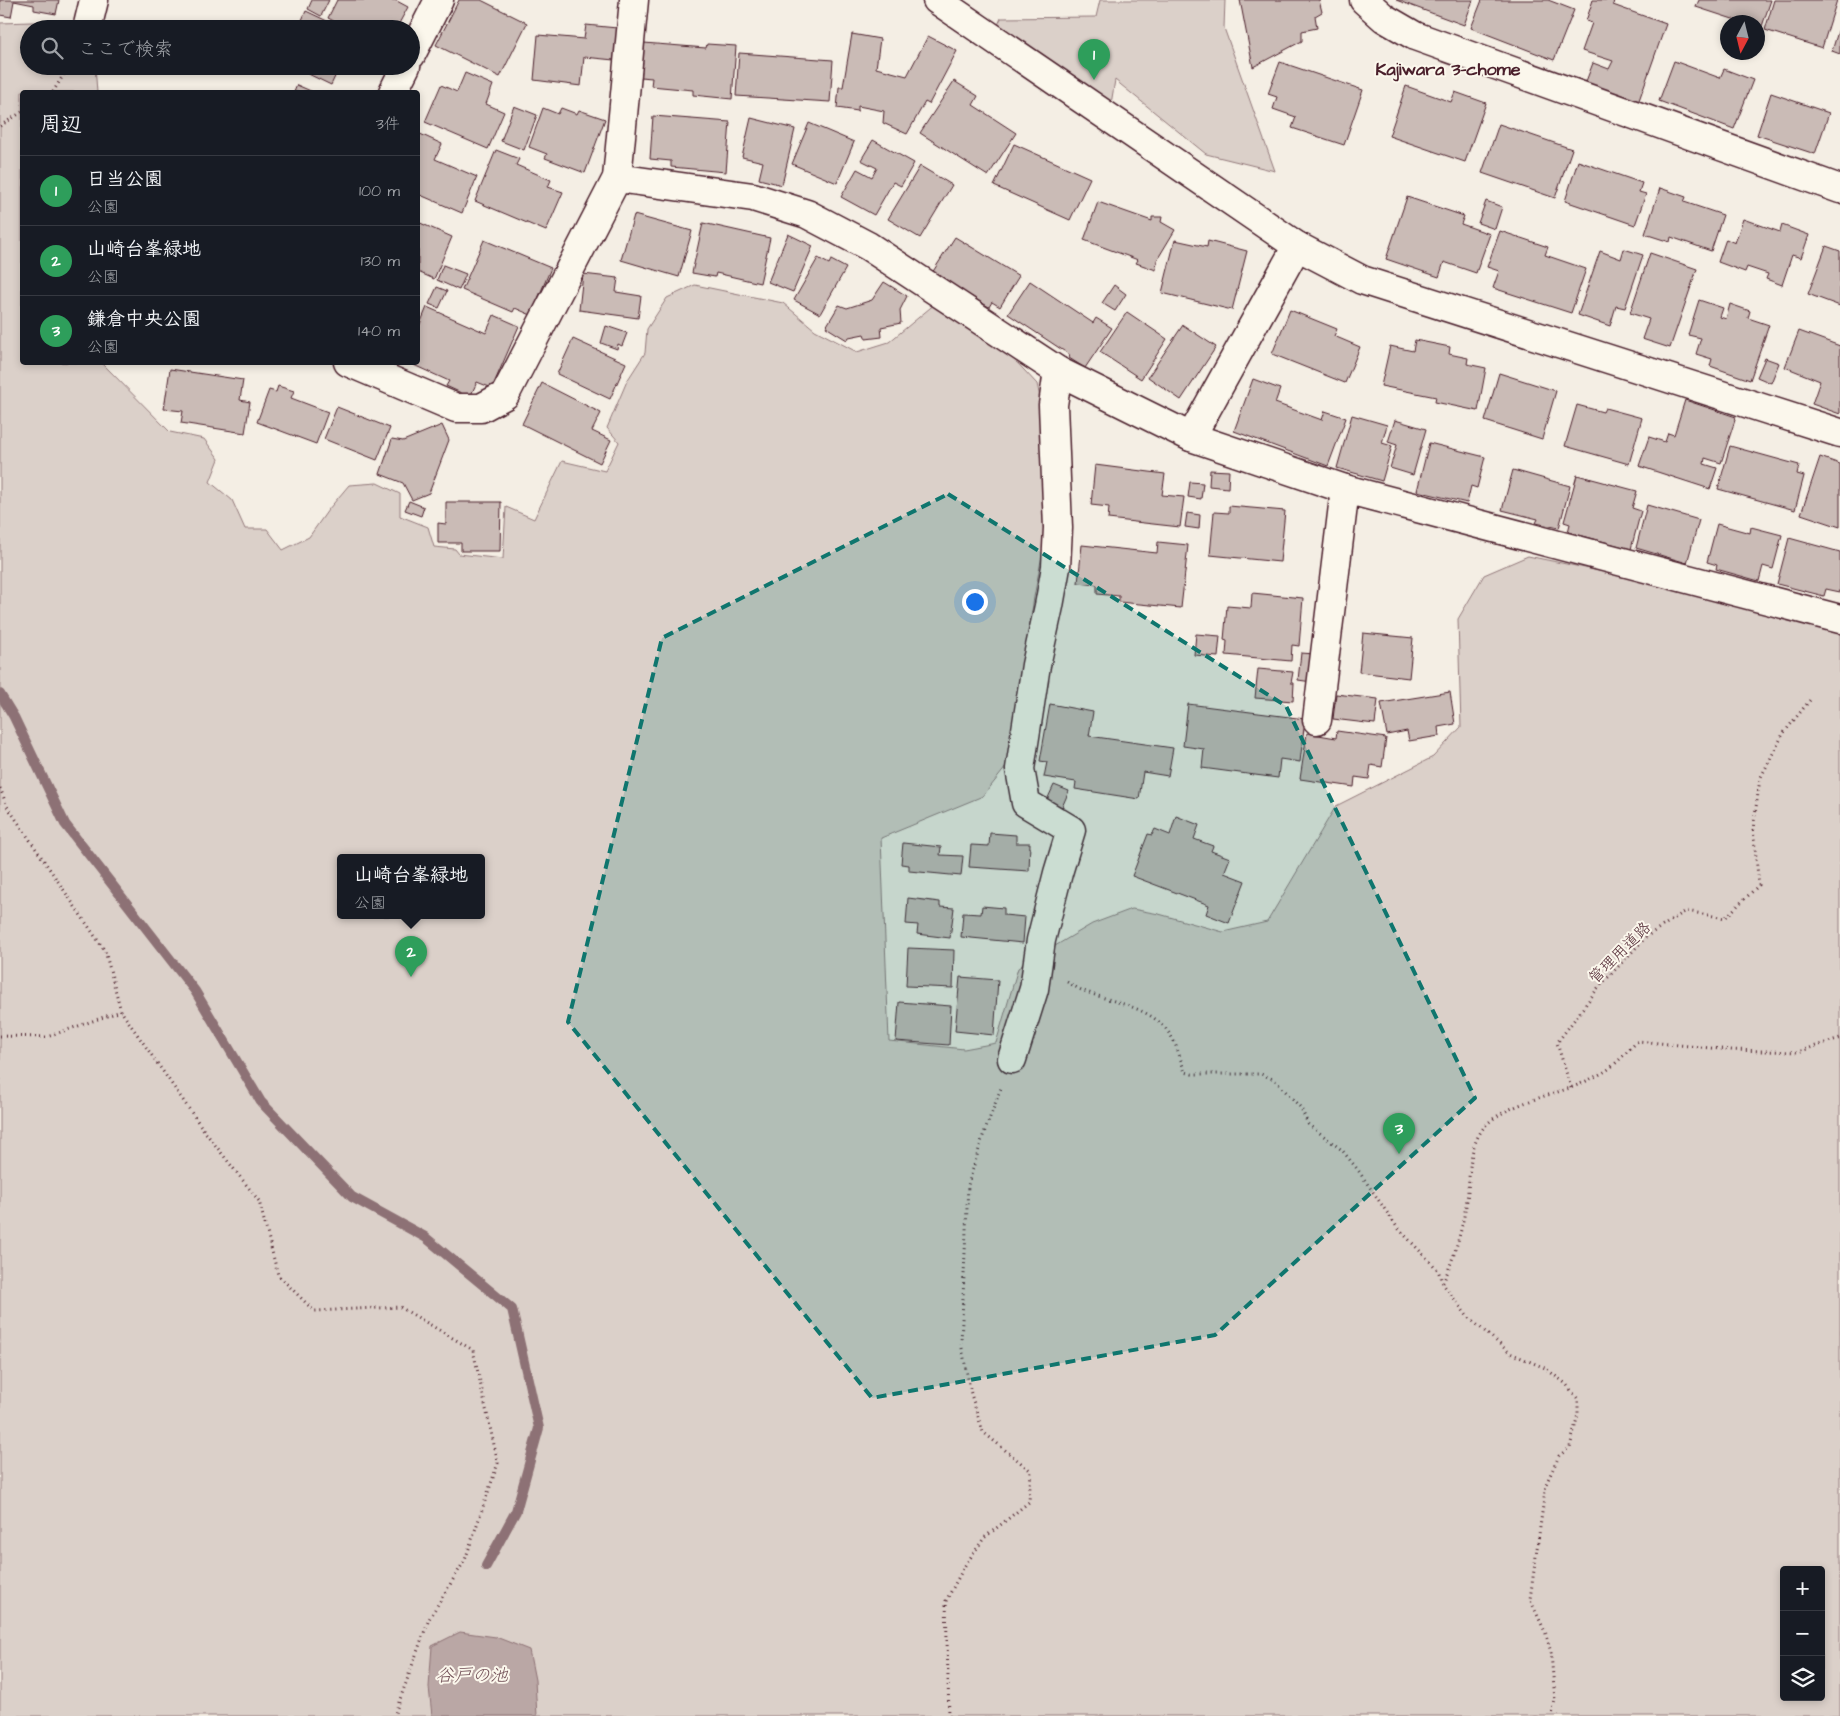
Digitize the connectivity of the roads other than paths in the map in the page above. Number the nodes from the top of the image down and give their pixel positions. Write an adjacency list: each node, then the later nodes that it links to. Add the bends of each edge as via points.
1 (94, 0): 6 (street)
2 (438, 0): 7 (street)
3 (634, 0): 10 (street)
4 (938, 0): 12 (street)
5 (1364, 0): 11 (street, via 1384,18 1415,36)
6 (89, 20)
7 (420, 37)
8 (401, 75): 9 (street)
9 (393, 90)
10 (617, 178): 13 (street, via 505,395 481,408 456,408); 14 (street, via 753,197 807,214 868,246)
11 (1840, 189)
12 (1297, 246): 15 (street, via 1362,280); 16 (street)
13 (355, 365)
14 (1058, 371): 16 (street); 20 (street, via 1054,405 1056,567 1020,768 1026,802 1071,830 1041,940 1034,990)
15 (1840, 433)
16 (1191, 437): 17 (street)
17 (1345, 489): 18 (street); 19 (street)
18 (1840, 619)
19 (1317, 720)
20 (1012, 1058)

